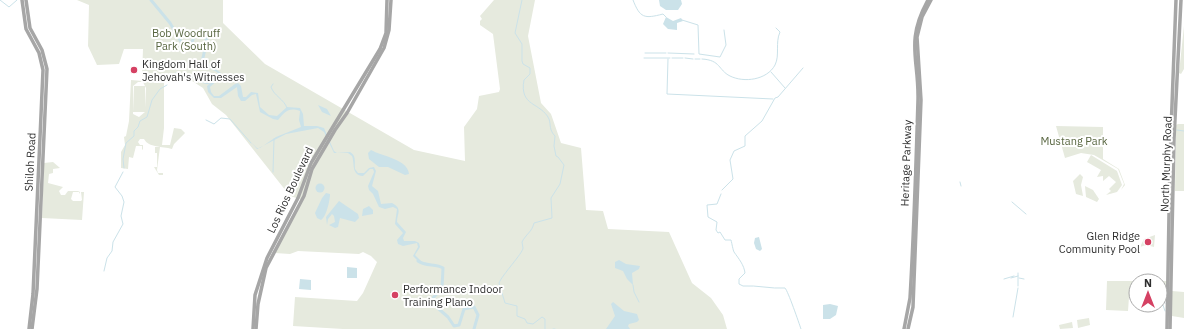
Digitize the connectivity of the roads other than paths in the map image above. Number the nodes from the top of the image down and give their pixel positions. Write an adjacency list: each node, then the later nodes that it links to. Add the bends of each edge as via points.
1 (24, 0): 11 (main road, Shiloh Road, via 26,29 39,53 43,70)
2 (387, 0): 8 (main road, Los Rios Boulevard, via 386,33 380,49)
3 (391, 0): 8 (main road, Los Rios Boulevard, via 384,48 347,113)
4 (928, 0): 16 (main road, Heritage Parkway, via 917,22 914,36 918,100 910,298)
5 (931, 0): 17 (main road, Heritage Parkway, via 922,17 917,36 921,107 913,306)
6 (1176, 0): 9 (main road, North Murphy Road, via 1170,157)
7 (1181, 0): 9 (main road, North Murphy Road)
8 (333, 129): 10 (main road, Los Rios Boulevard, via 316,158 304,196 266,268)
9 (1170, 285): 18 (main road, North Murphy Road); 19 (main road, North Murphy Road)
10 (255, 313): 14 (main road, Los Rios Boulevard); 15 (main road, Los Rios Boulevard)
11 (31, 318): 12 (main road, Shiloh Road); 13 (main road, Shiloh Road)
12 (29, 329)
13 (32, 329)
14 (253, 329)
15 (256, 329)
16 (904, 329)
17 (908, 329)
18 (1166, 329)
19 (1170, 329)

